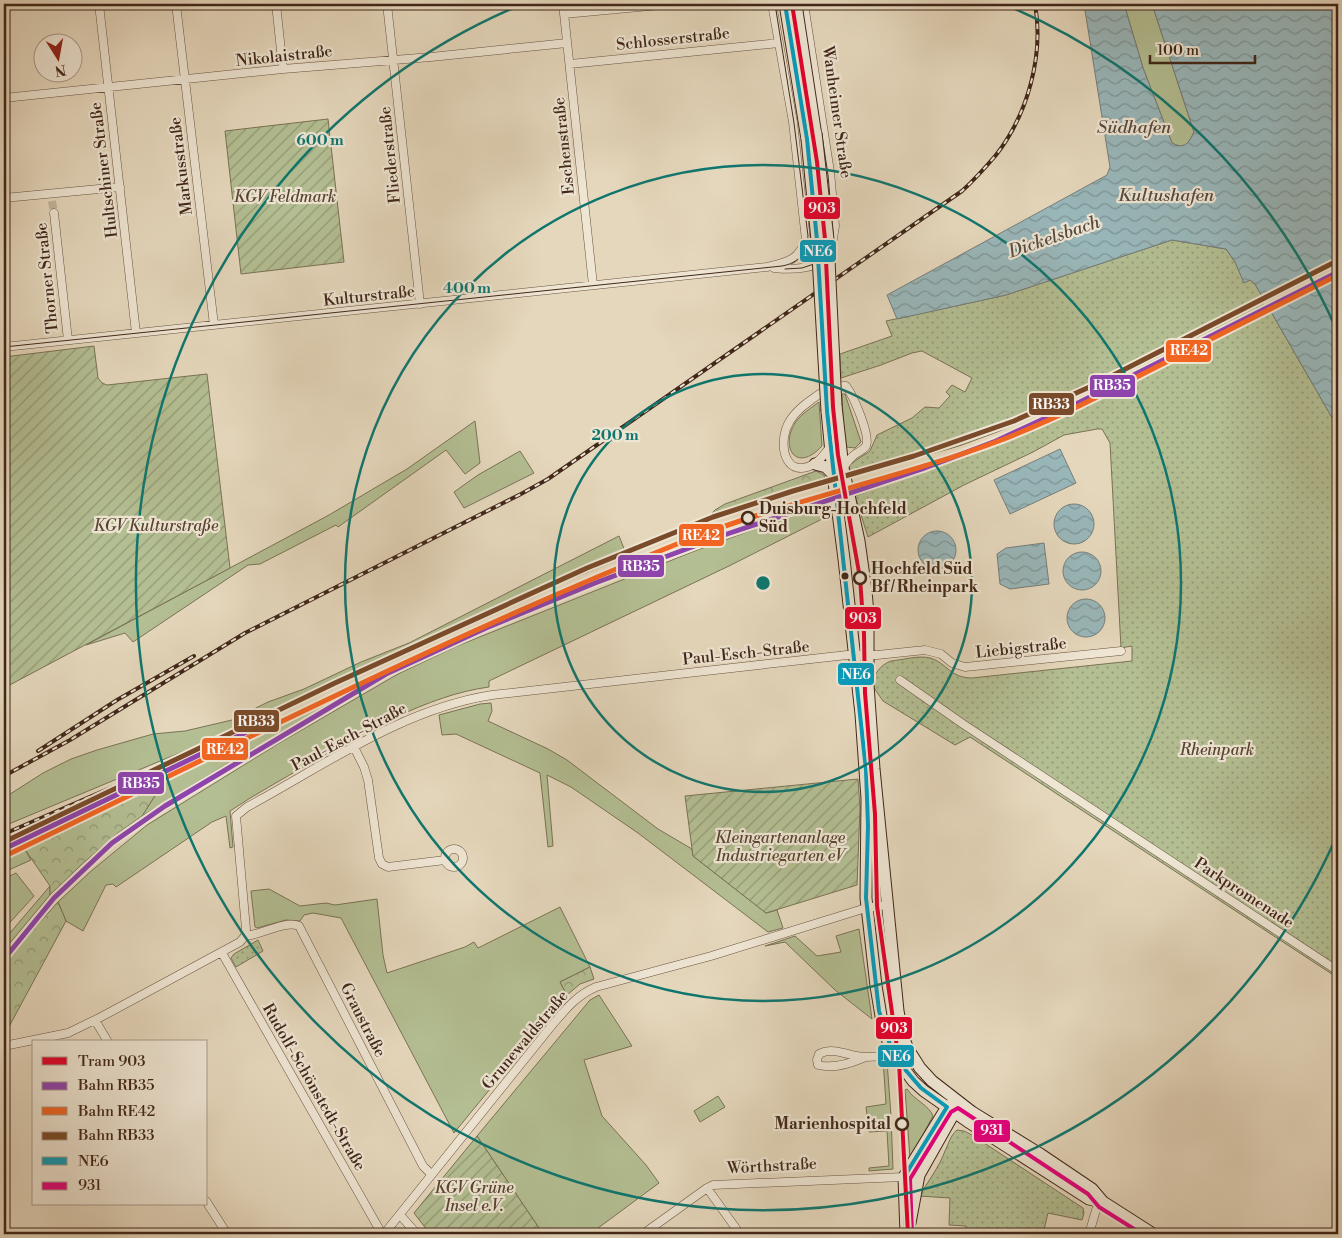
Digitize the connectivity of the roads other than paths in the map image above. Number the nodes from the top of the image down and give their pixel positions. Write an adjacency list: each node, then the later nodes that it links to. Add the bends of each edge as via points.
1 (99, 4): 18 (street, Hultschiner Straße)
2 (176, 4): 17 (street, Markusstraße)
3 (276, 4): 16 (street)
4 (387, 4): 14 (street, Fliederstraße)
5 (563, 4): 11 (street, Eschenstraße)
6 (671, 4): 11 (street)
7 (772, 4): 12 (street)
8 (785, 4): 20 (street, Wanheimer Straße)
9 (795, 4): 20 (street, Wanheimer Straße)
10 (804, 4): 25 (street, Wanheimer Straße, via 830,172 835,226)
11 (564, 14): 13 (street, Eschenstraße)
12 (779, 42): 15 (street, Schlosserstraße); 24 (street, via 793,122)
13 (567, 43): 14 (street, Nikolaistraße); 15 (street, Eschenstraße)
14 (393, 59): 16 (street, Nikolaistraße); 28 (street, Fliederstraße)
15 (570, 64): 27 (street, Eschenstraße)
16 (283, 69): 17 (street, Nikolaistraße)
17 (184, 80): 18 (street, Nikolaistraße); 29 (street, Markusstraße)
18 (108, 88): 19 (street, Nikolaistraße); 21 (street, Hultschiner Straße)
19 (4, 98)
20 (811, 136): 33 (street, Wanheimer Straße, bridge, via 828,239)
21 (120, 187): 22 (street, via 52,197); 30 (street, Hultschiner Straße)
22 (4, 198)
23 (54, 213): 31 (street, Thorner Straße)
24 (806, 240): 25 (street, via 813,256); 26 (street, via 794,258)
25 (829, 255): 26 (street, via 822,263 810,268)
26 (767, 267): 27 (street, Kulturstraße)
27 (593, 285): 28 (street, Kulturstraße)
28 (420, 304): 29 (street, Kulturstraße)
29 (214, 325): 30 (street, Kulturstraße)
30 (136, 333): 31 (street, Kulturstraße)
31 (68, 340): 32 (street, Kulturstraße)
32 (4, 347)
33 (835, 447): 34 (street); 35 (street); 36 (street, Wanheimer Straße)
34 (857, 453): 35 (street, via 865,446 866,435 852,394 846,386 841,386 802,406 786,428 783,442 788,462 798,468); 36 (street)
35 (815, 464): 36 (street)
36 (838, 471): 38 (street, Wanheimer Straße); 39 (street, Wanheimer Straße, via 857,530 864,568)
37 (1121, 651): 39 (street, Liebigstraße, via 965,667 934,651)
38 (855, 656): 39 (street, Paul-Esch-Straße); 41 (street, Paul-Esch-Straße, via 479,697 403,722); 44 (street, Wanheimer Straße, via 868,798)
39 (869, 656): 43 (street, Wanheimer Straße, via 870,726)
40 (900, 680): 47 (street, Parkpromenade)
41 (354, 747): 42 (street, via 368,780 382,864 388,867); 45 (street, Paul-Esch-Straße, via 236,816)
42 (445, 860)
43 (886, 905): 44 (street, Grunewaldstraße); 53 (street, Wanheimer Straße, via 898,1011)
44 (866, 908): 54 (street, Wanheimer Straße, via 879,1011); 58 (street, Grunewaldstraße, via 583,992 553,1024)
45 (245, 936): 46 (street); 58 (street, Graustraße, via 287,925 299,926 423,1166)
46 (222, 953): 48 (street); 67 (street, Rudolf-Schönstedt-Straße)
47 (1338, 971)
48 (94, 1020): 50 (street, via 68,1033); 51 (street)
49 (32, 1040): 52 (street)
50 (34, 1040)
51 (107, 1040)
52 (4, 1046)
53 (908, 1049): 54 (street); 56 (street, Wanheimer Straße, via 932,1081)
54 (895, 1054): 55 (street); 57 (street, Wanheimer Straße, via 913,1081)
55 (863, 1058): 55 (street, via 824,1051 817,1060 818,1065 829,1067)
56 (958, 1101): 57 (street); 62 (street, via 1092,1190)
57 (951, 1110): 59 (street); 60 (street); 62 (street, via 1089,1199)
58 (432, 1174): 64 (street, Grunewaldstraße)
59 (918, 1175): 60 (street, Wörthstraße); 65 (street)
60 (904, 1177): 61 (street, Wörthstraße, via 747,1183); 65 (street, via 909,1179); 71 (street)
61 (707, 1188): 69 (street, Wörthstraße); 70 (street)
62 (1103, 1202): 72 (street, via 1096,1210); 73 (street)
63 (208, 1204): 66 (street)
64 (400, 1215): 67 (street, Grunewaldstraße); 68 (street)
65 (911, 1219): 71 (street)
66 (227, 1234)
67 (383, 1234)
68 (417, 1234)
69 (643, 1234)
70 (740, 1234)
71 (907, 1234)
72 (1089, 1234)
73 (1153, 1234)

